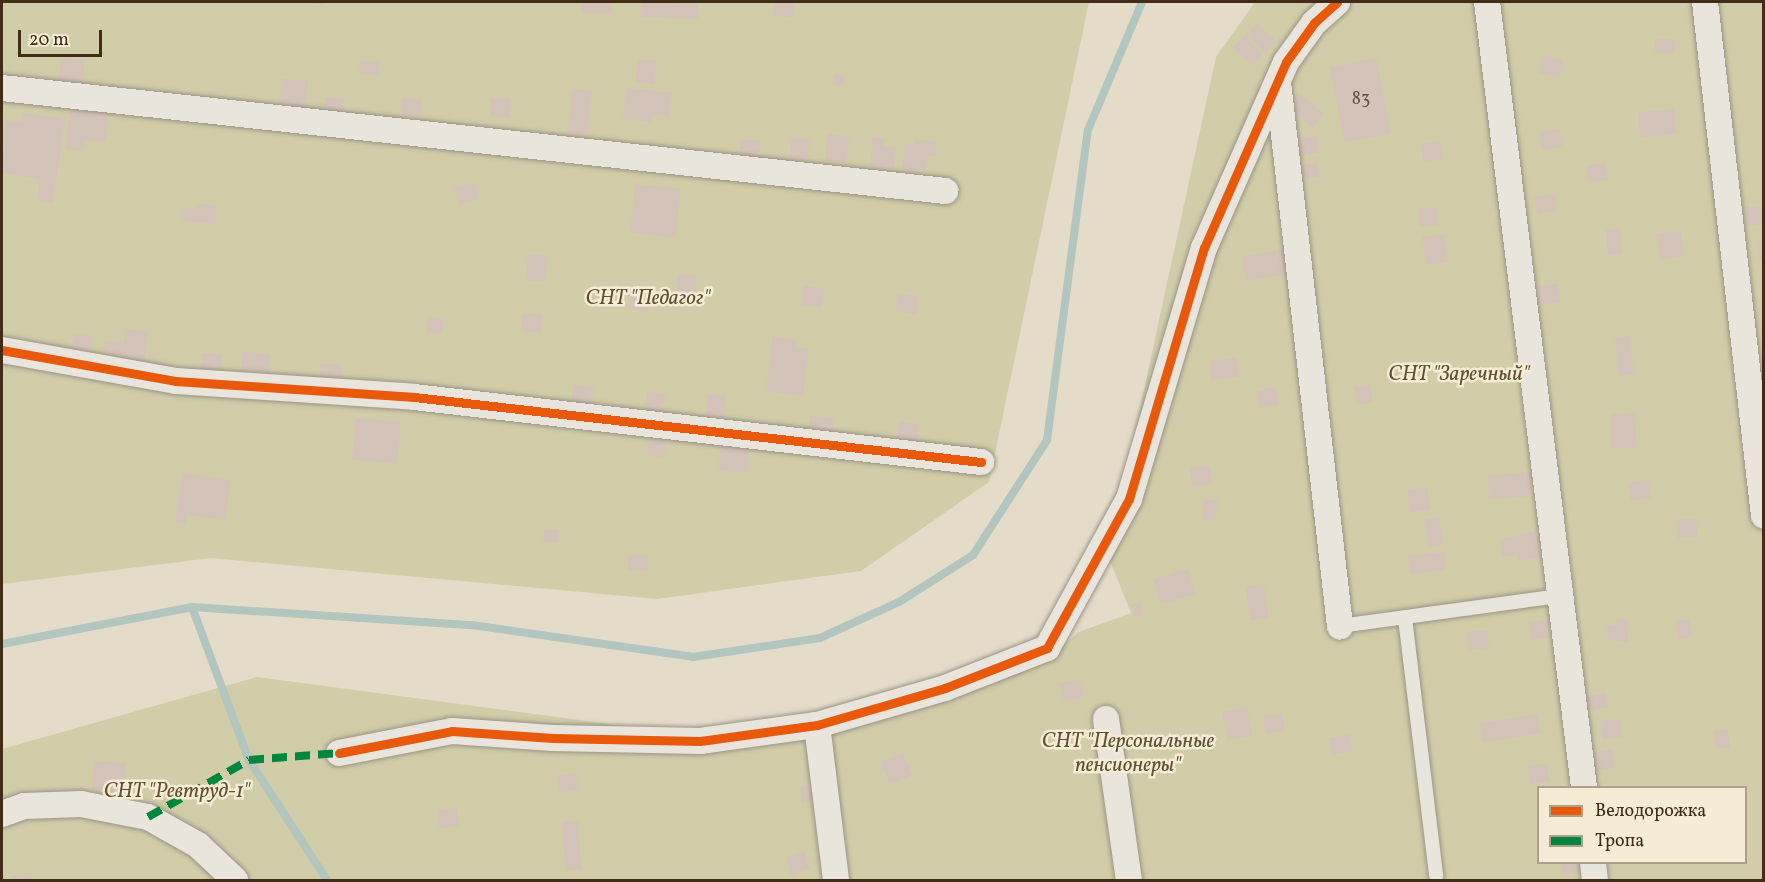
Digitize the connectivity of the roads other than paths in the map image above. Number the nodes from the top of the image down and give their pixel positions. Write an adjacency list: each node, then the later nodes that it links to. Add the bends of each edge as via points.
1 (1337, 2): 4 (street, via 1314,23 1286,62)
2 (1487, 2): 10 (street)
3 (1705, 2): 9 (street)
4 (1278, 81): 12 (street); 14 (street, via 1204,248 1129,499 1047,648 945,688)
5 (2, 88): 6 (street)
6 (945, 191)
7 (2, 350): 8 (street, via 176,381 414,397)
8 (981, 462)
9 (1764, 516)
10 (1560, 596): 11 (lane); 16 (street)
11 (1405, 618): 12 (lane); 19 (lane)
12 (1340, 626)
13 (1106, 719): 22 (street)
14 (818, 725): 15 (street, via 700,741 452,731); 21 (street)
15 (339, 753)
16 (1584, 786)
17 (2, 814): 20 (street, via 24,806 81,804 148,817 198,845)
18 (1593, 864): 23 (street)
19 (1436, 876)
20 (235, 880)
21 (836, 880)
22 (1129, 880)
23 (1595, 880)

